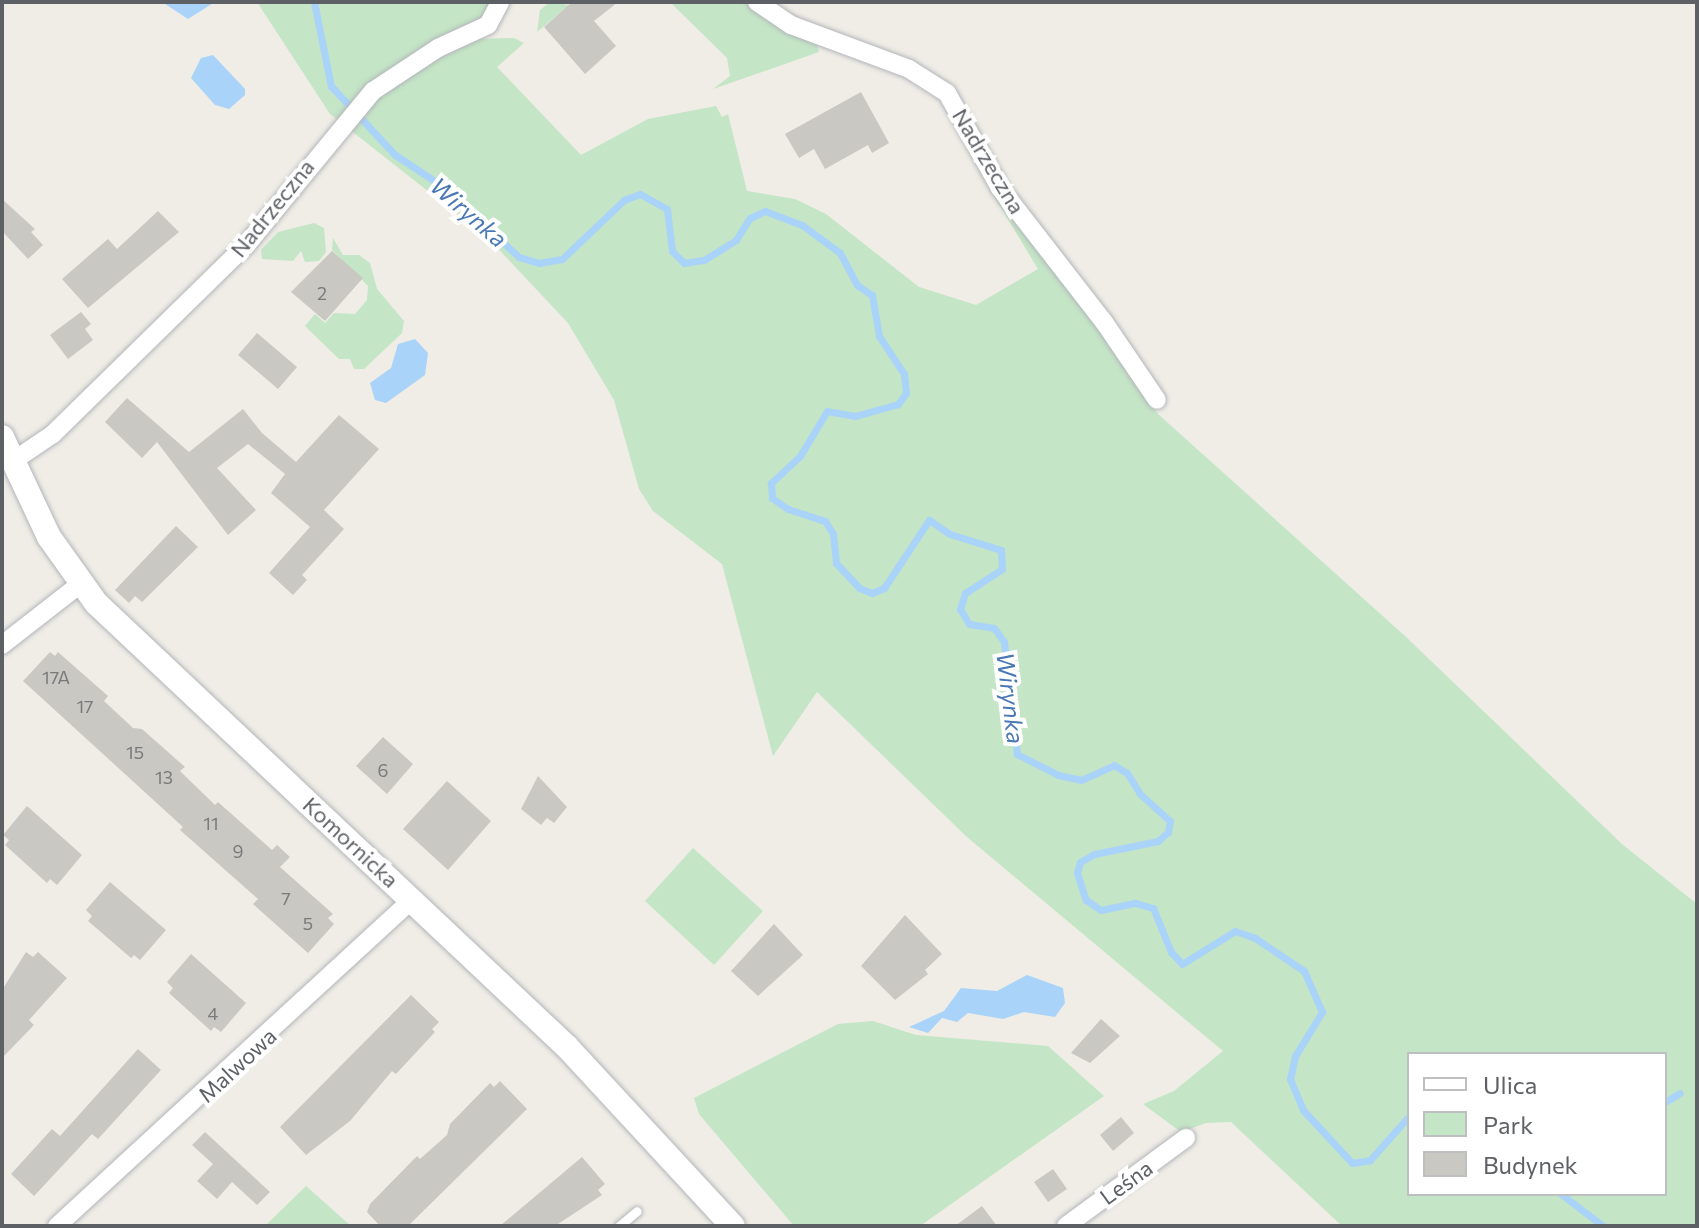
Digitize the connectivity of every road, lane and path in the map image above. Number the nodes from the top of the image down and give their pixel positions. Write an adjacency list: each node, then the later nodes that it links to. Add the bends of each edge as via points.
1 (500, 2): 5 (street, Nadrzeczna, via 488,25 419,58 353,111 246,245 53,434)
2 (757, 2): 3 (street, Nadrzeczna, via 809,34 909,69 947,93 1000,188)
3 (1157, 400)
4 (2, 437): 5 (street, Komornicka)
5 (13, 461): 6 (street, Komornicka, via 49,537)
6 (80, 584): 7 (street); 8 (street, Komornicka)
7 (2, 645)
8 (413, 899): 11 (street, Malwowa); 13 (street, Komornicka, via 613,1092)
9 (1186, 1138): 14 (street, Leśna)
10 (637, 1211): 12 (lane)
11 (57, 1226)
12 (619, 1226)
13 (733, 1226)
14 (1066, 1226)

